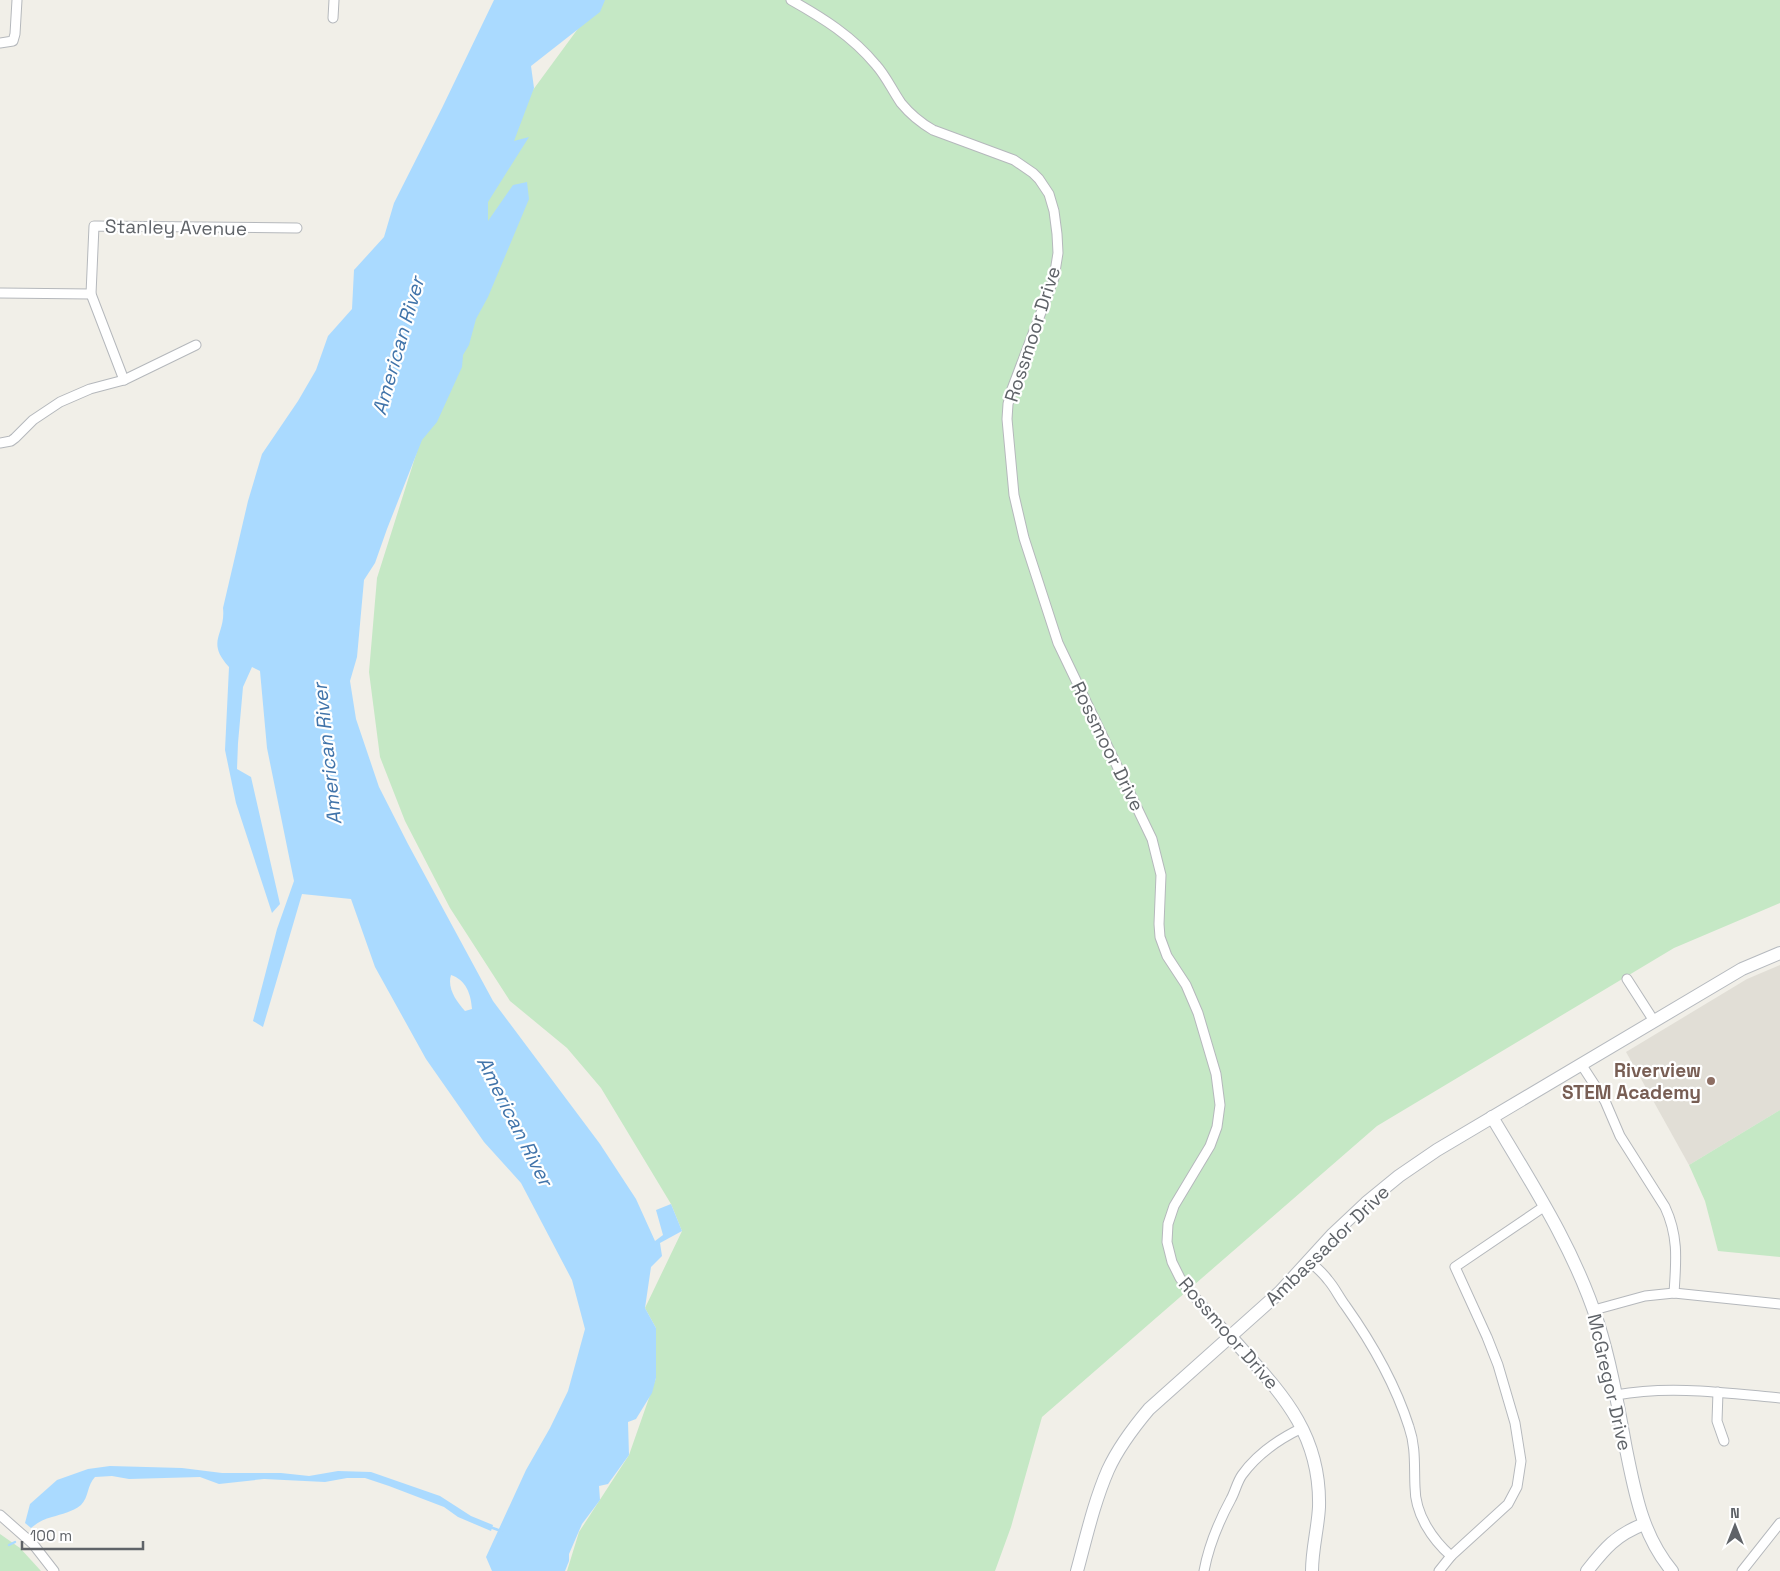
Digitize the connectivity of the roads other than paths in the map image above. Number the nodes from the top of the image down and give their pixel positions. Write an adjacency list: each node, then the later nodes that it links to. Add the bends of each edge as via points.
1 (17, 0): 5 (street, via 15,34 12,41)
2 (334, 0): 4 (street)
3 (791, 0): 22 (street, Rossmoor Drive, via 822,17 854,42 877,66 902,104 923,124 1026,167 1039,179 1052,202 1058,253 1054,278 1008,404 1014,495 1024,538 1058,643 1152,839 1161,875 1160,936 1167,956 1186,984 1198,1013 1216,1074 1220,1105 1217,1127 1210,1146 1174,1206 1167,1242 1180,1278)
4 (333, 18)
5 (0, 43)
6 (297, 228): 8 (street, Stanley Avenue, via 94,226)
7 (0, 293): 8 (street)
8 (91, 294): 10 (street)
9 (196, 345): 10 (street)
10 (124, 380): 11 (street, via 90,389 60,402 33,420 11,442)
11 (0, 444)
12 (1780, 953): 14 (street, Ambassador Drive, via 1754,963)
13 (1627, 979): 14 (street)
14 (1654, 1021): 15 (street, Ambassador Drive)
15 (1581, 1064): 16 (street, Ambassador Drive); 19 (street, via 1605,1101 1620,1136 1671,1218 1676,1248)
16 (1492, 1117): 17 (street, McGregor Drive); 18 (street, Ambassador Drive, via 1399,1176 1347,1220)
17 (1545, 1206): 21 (street, McGregor Drive, via 1575,1262); 31 (street, via 1455,1268 1498,1364 1515,1423 1521,1461 1517,1487 1508,1504)
18 (1310, 1261): 22 (street, Ambassador Drive); 31 (street, via 1328,1280 1364,1332 1391,1380 1413,1440 1419,1510 1431,1534)
19 (1674, 1293): 20 (street); 21 (street, via 1645,1296)
20 (1780, 1304)
21 (1594, 1310): 24 (street, McGregor Drive)
22 (1230, 1337): 26 (street, Rossmoor Drive, via 1282,1396); 33 (street, Ambassador Drive, via 1149,1409 1119,1448 1101,1488)
23 (1718, 1392): 24 (street, via 1674,1390); 25 (street); 27 (street, via 1717,1421)
24 (1616, 1396): 30 (street, McGregor Drive, via 1635,1495)
25 (1780, 1398)
26 (1302, 1428): 34 (street, via 1264,1451 1241,1476 1217,1524); 35 (street, Rossmoor Drive, via 1311,1448 1318,1483)
27 (1724, 1441)
28 (0, 1516): 32 (street, via 34,1544)
29 (1780, 1523): 39 (street)
30 (1644, 1524): 37 (street, via 1617,1537); 38 (street, McGregor Drive)
31 (1452, 1556): 36 (street)
32 (54, 1571)
33 (1077, 1571)
34 (1204, 1571)
35 (1312, 1571)
36 (1439, 1571)
37 (1587, 1571)
38 (1672, 1571)
39 (1742, 1571)

